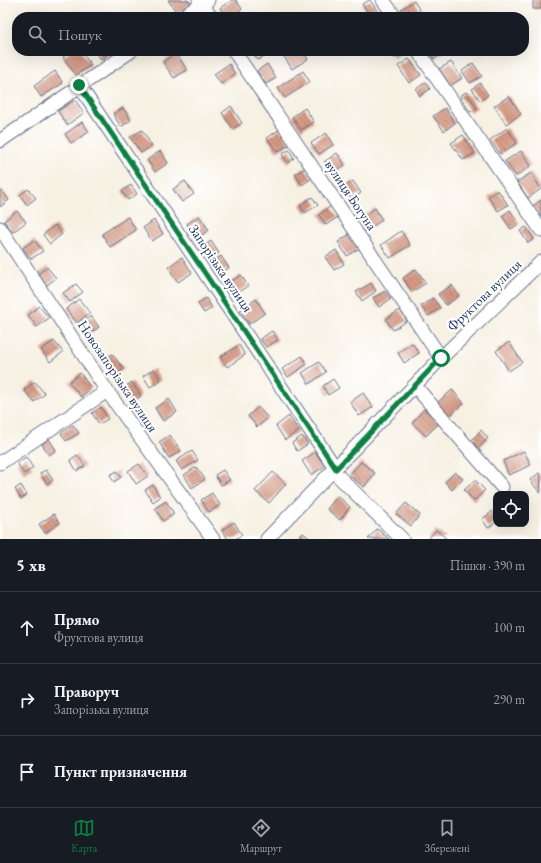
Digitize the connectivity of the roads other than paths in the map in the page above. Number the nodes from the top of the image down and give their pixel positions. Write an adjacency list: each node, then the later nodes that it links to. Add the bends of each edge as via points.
1 (383, 0): 5 (street)
2 (203, 1): 3 (street); 4 (street)
3 (189, 12)
4 (208, 12)
5 (391, 12)
6 (123, 56): 9 (street)
7 (237, 56): 14 (street, вулиця Богуна)
8 (421, 56): 12 (street)
9 (79, 85): 10 (street); 18 (street, Запорізька вулиця)
10 (0, 141)
11 (0, 228): 16 (street, Новозапорізька вулиця)
12 (541, 230)
13 (541, 262): 14 (street, Фруктова вулиця)
14 (441, 358): 15 (street, Фруктова вулиця)
15 (415, 386): 18 (street, Фруктова вулиця); 19 (street)
16 (107, 391): 17 (street); 20 (street, Новозапорізька вулиця)
17 (0, 463)
18 (335, 470): 21 (street, Фруктова вулиця); 22 (street, Запорізька вулиця)
19 (502, 487)
20 (213, 539)
21 (267, 539)
22 (402, 539)

